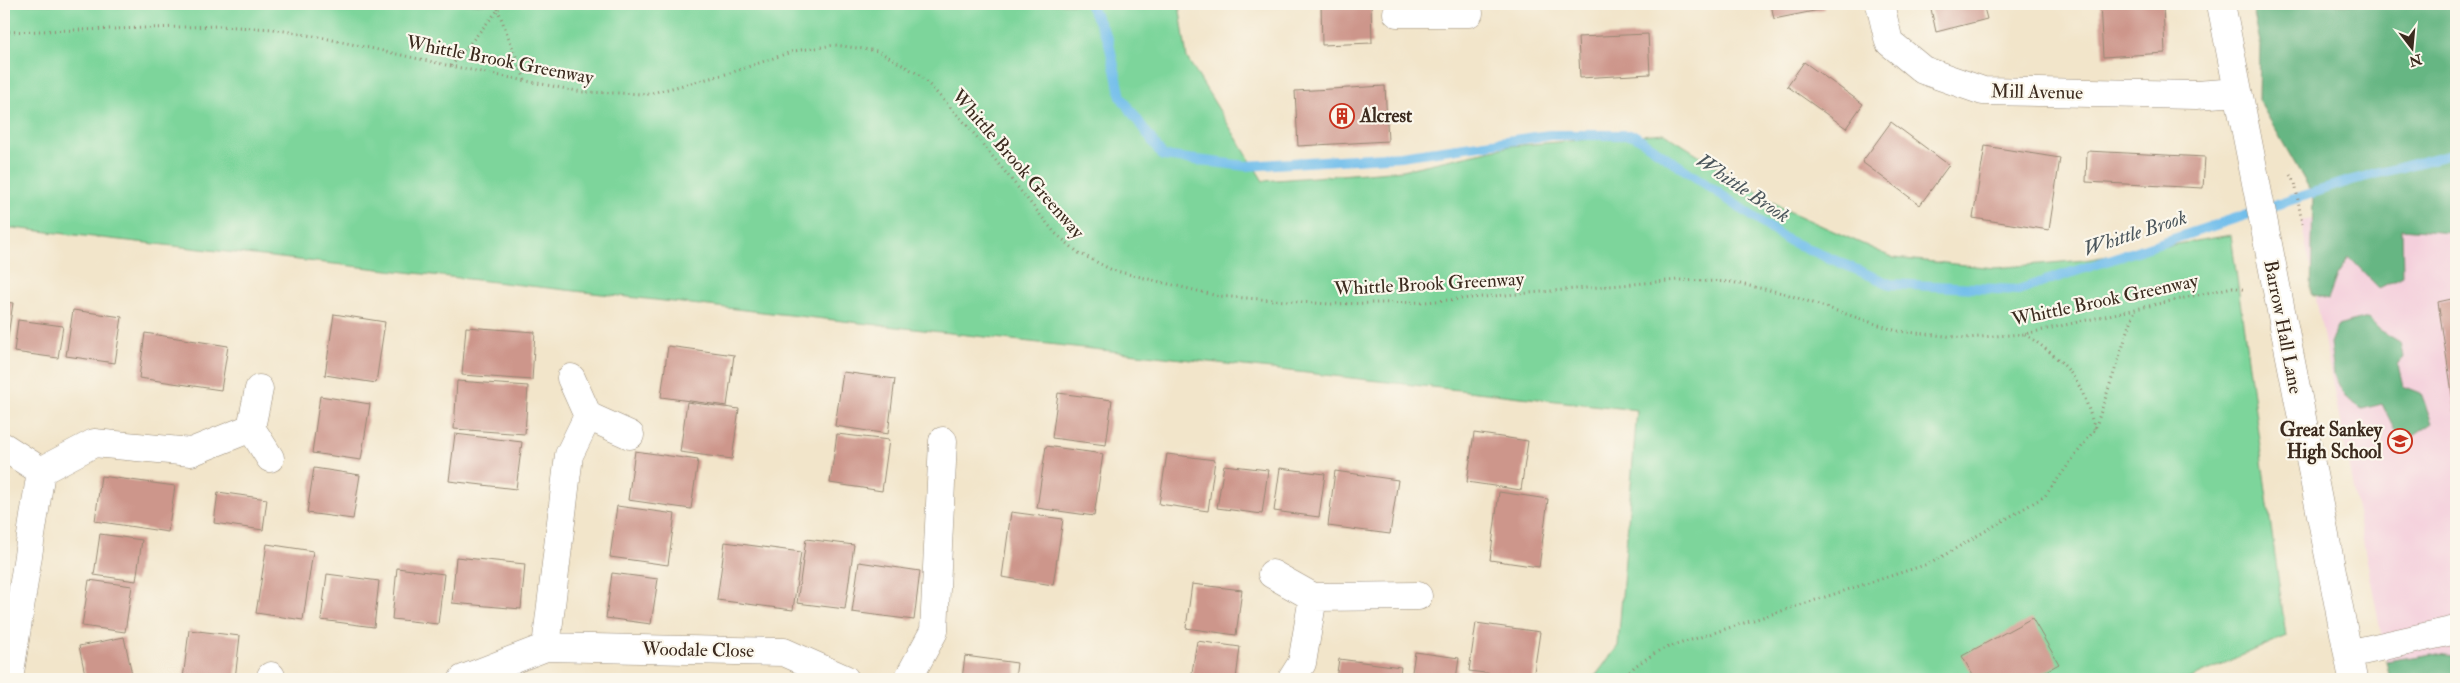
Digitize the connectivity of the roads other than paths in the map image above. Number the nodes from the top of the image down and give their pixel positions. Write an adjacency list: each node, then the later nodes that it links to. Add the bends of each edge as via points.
1 (1880, 4): 6 (street, Mill Avenue, via 1889,42 1924,70 1982,91 2196,95)
2 (2221, 4): 6 (street, Barrow Hall Lane)
3 (1433, 8): 4 (street); 5 (street)
4 (1397, 12)
5 (1469, 13)
6 (2238, 92): 21 (street, Barrow Hall Lane)
7 (571, 378): 9 (street)
8 (260, 389): 10 (street)
9 (588, 416): 11 (street); 20 (street, via 569,455)
10 (251, 428): 14 (street); 15 (street, via 191,452 94,443)
11 (630, 435)
12 (943, 441): 25 (street, via 934,631)
13 (4, 448): 15 (street)
14 (270, 458)
15 (41, 471): 22 (street)
16 (1272, 574): 18 (street)
17 (1418, 596): 18 (street)
18 (1313, 597): 26 (street, via 1302,663)
19 (2456, 630): 21 (street)
20 (546, 647): 23 (street, Woodale Close); 24 (street, Woodale Close, via 784,652)
21 (2351, 666)
22 (9, 679)
23 (463, 679)
24 (845, 679)
25 (908, 679)
26 (1292, 679)

